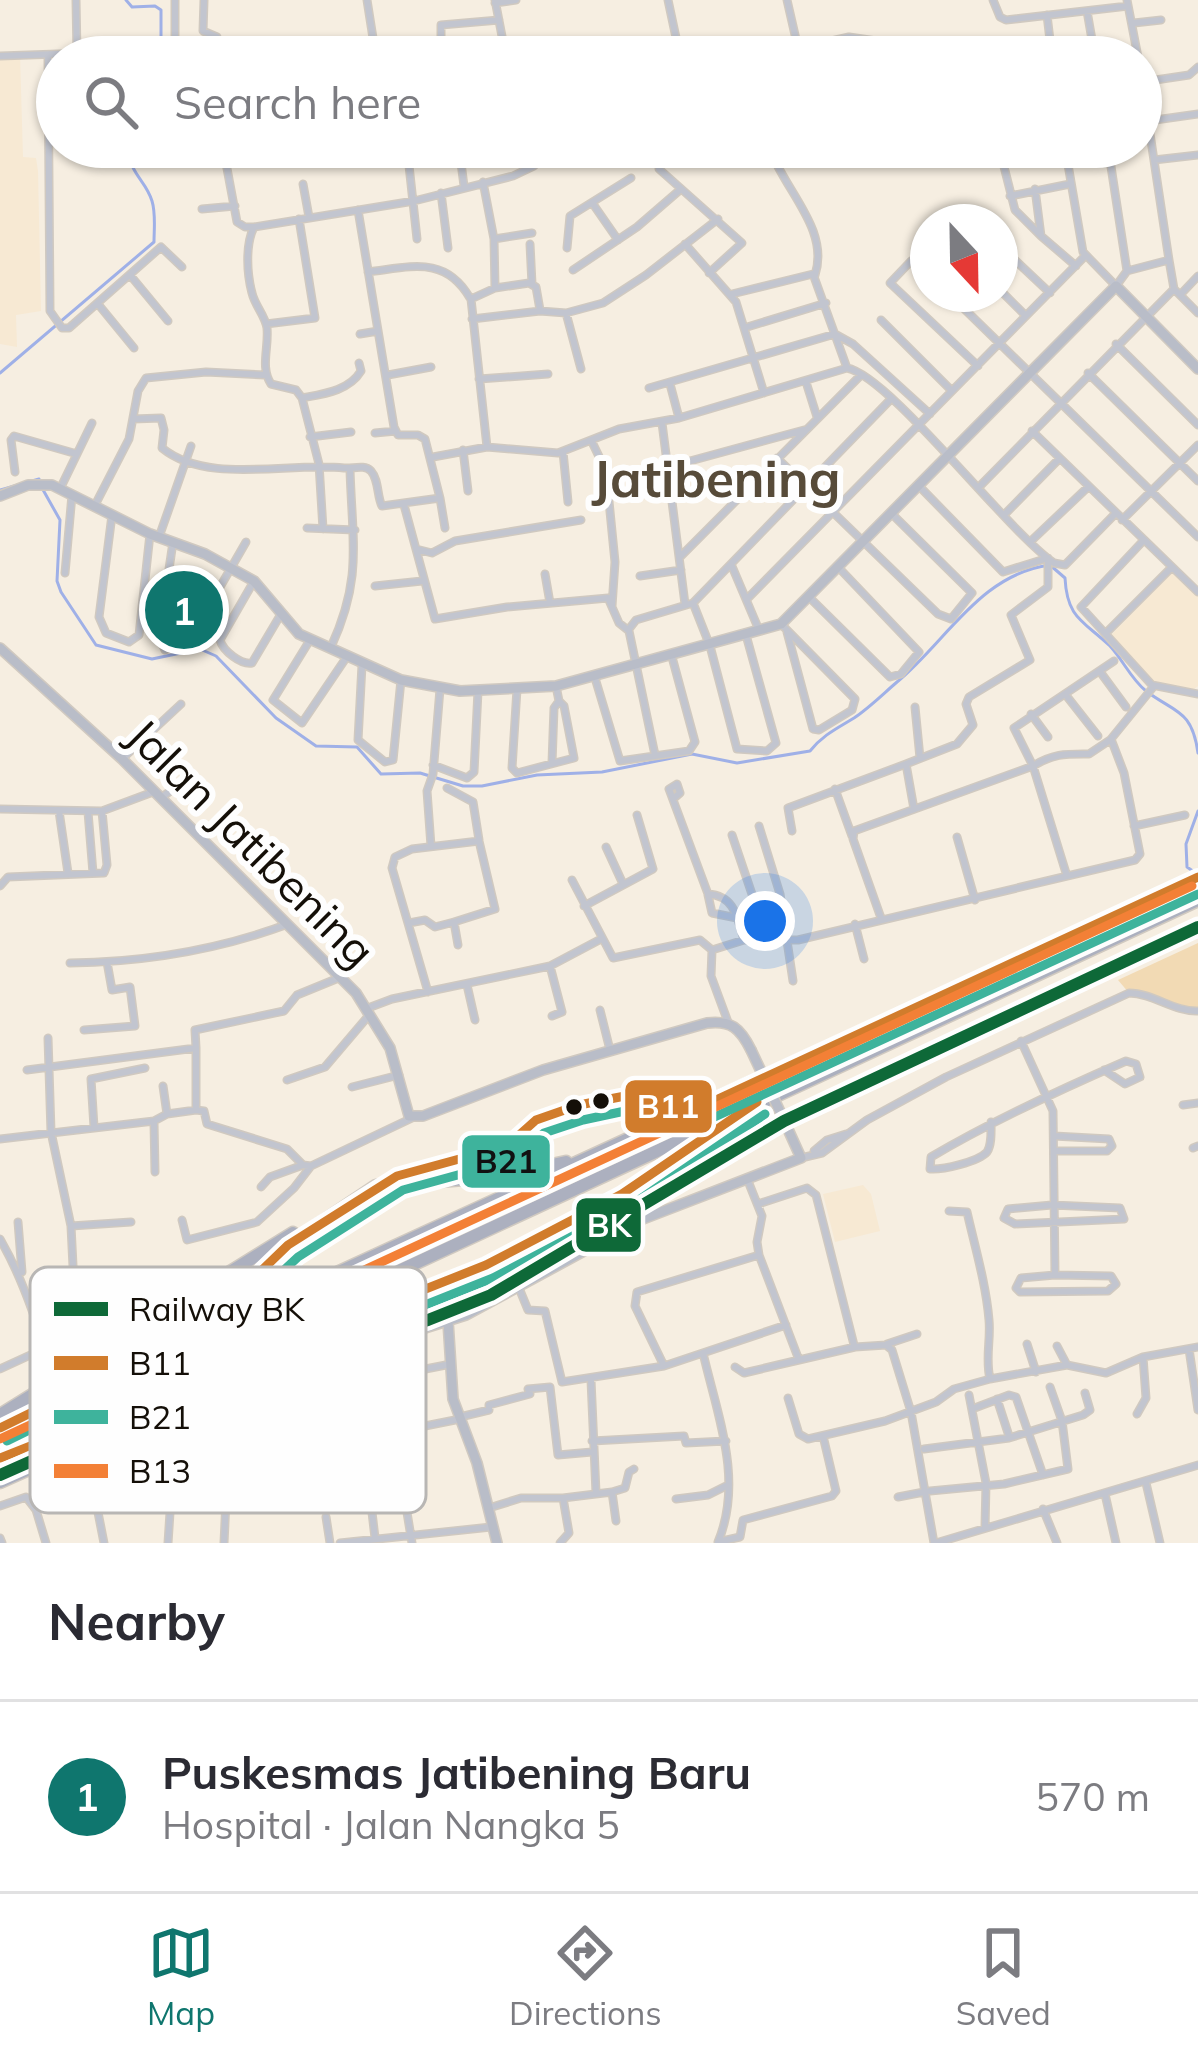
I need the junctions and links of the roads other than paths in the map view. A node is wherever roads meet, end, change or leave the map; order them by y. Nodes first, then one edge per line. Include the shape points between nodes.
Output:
1 (76, 0) edge
2 (175, 0) edge
3 (204, 0) edge
4 (367, 0) edge
5 (516, 0) edge
6 (668, 0) edge
7 (787, 0) edge
8 (495, 1) edge
9 (996, 1) edge
10 (1128, 3) edge
11 (1087, 10) junction
12 (1047, 15) junction
13 (499, 20) junction
14 (1161, 20) dead end
15 (1134, 22) junction
16 (77, 36) edge
17 (175, 36) edge
18 (215, 36) edge
19 (373, 36) edge
20 (441, 36) edge
21 (502, 36) edge
22 (676, 36) edge
23 (795, 36) edge
24 (1050, 36) edge
25 (1091, 36) edge
26 (1136, 36) edge
27 (36, 55) edge
28 (0, 56) edge
29 (1198, 67) edge
30 (1162, 77) edge
31 (1198, 114) edge
32 (1162, 119) edge
33 (1198, 155) edge
34 (1162, 159) edge
35 (52, 168) edge
36 (228, 168) edge
37 (410, 168) edge
38 (462, 168) edge
39 (531, 168) edge
40 (661, 168) edge
41 (778, 168) edge
42 (1004, 168) edge
43 (1068, 168) edge
44 (1111, 168) edge
45 (1155, 168) edge
46 (631, 178) dead end
47 (483, 182) junction
48 (303, 184) dead end
49 (1070, 184) junction
50 (464, 186) junction
51 (681, 189) junction
52 (1035, 190) junction
53 (441, 193) junction
54 (1010, 196) junction
55 (414, 201) junction
56 (592, 204) junction
57 (235, 206) junction
58 (202, 209) dead end
59 (358, 210) junction
60 (304, 218) junction
61 (718, 219) junction
62 (254, 227) junction
63 (532, 233) dead end
64 (1041, 236) junction
65 (417, 238) dead end
66 (494, 239) junction
67 (618, 241) junction
68 (530, 244) dead end
69 (685, 244) junction
70 (448, 248) dead end
71 (567, 248) dead end
72 (1085, 256) junction
73 (1169, 260) junction
74 (1018, 263) edge
75 (910, 265) edge
76 (1076, 266) junction
77 (182, 267) dead end
78 (573, 271) dead end
79 (1127, 271) junction
80 (368, 272) junction
81 (709, 274) junction
82 (130, 275) junction
83 (814, 275) junction
84 (1198, 276) edge
85 (534, 285) junction
86 (1116, 286) junction
87 (495, 288) junction
88 (1050, 292) junction
89 (1177, 292) junction
90 (732, 294) junction
91 (471, 299) junction
92 (910, 302) edge
93 (826, 303) junction
94 (98, 304) junction
95 (1018, 308) edge
96 (540, 311) junction
97 (921, 312) edge
98 (968, 312) edge
99 (1198, 313) edge
100 (566, 314) junction
101 (1026, 316) junction
102 (1145, 316) junction
103 (472, 320) junction
104 (881, 320) dead end
105 (168, 321) dead end
106 (266, 325) junction
107 (744, 328) junction
108 (378, 332) junction
109 (360, 334) dead end
110 (835, 334) junction
111 (1000, 343) junction
112 (1116, 344) junction
113 (134, 348) dead end
114 (754, 360) junction
115 (359, 363) dead end
116 (978, 366) junction
117 (431, 367) dead end
118 (847, 368) junction
119 (581, 369) dead end
120 (1198, 369) edge
121 (1032, 373) junction
122 (1088, 373) junction
123 (388, 374) junction
124 (548, 374) dead end
125 (265, 375) junction
126 (861, 375) junction
127 (479, 379) junction
128 (806, 382) junction
129 (670, 383) junction
130 (649, 388) dead end
131 (952, 391) junction
132 (764, 393) junction
133 (302, 398) junction
134 (890, 400) junction
135 (1061, 402) junction
136 (930, 414) junction
137 (818, 417) junction
138 (133, 418) junction
139 (680, 418) junction
140 (662, 422) junction
141 (92, 423) dead end
142 (1198, 425) edge
143 (918, 427) junction
144 (807, 429) junction
145 (396, 431) junction
146 (1032, 431) junction
147 (351, 433) dead end
148 (375, 434) dead end
149 (310, 437) junction
150 (592, 442) junction
151 (1198, 445) edge
152 (191, 446) dead end
153 (487, 447) junction
154 (463, 450) junction
155 (563, 452) junction
156 (77, 454) junction
157 (433, 457) junction
158 (947, 457) junction
159 (777, 458) junction
160 (1059, 459) junction
161 (1180, 463) junction
162 (187, 464) junction
163 (319, 464) junction
164 (668, 467) junction
165 (350, 469) junction
166 (15, 472) dead end
167 (1198, 481) edge
168 (806, 484) junction
169 (919, 486) junction
170 (56, 487) junction
171 (1088, 487) junction
172 (979, 488) junction
173 (468, 491) dead end
174 (1153, 491) junction
175 (72, 495) junction
176 (0, 496) edge
177 (440, 498) junction
178 (568, 502) dead end
179 (404, 506) junction
180 (94, 507) junction
181 (836, 512) junction
182 (892, 514) junction
183 (112, 515) junction
184 (1004, 515) junction
185 (1119, 517) junction
186 (580, 520) dead end
187 (445, 527) dead end
188 (307, 528) dead end
189 (323, 529) junction
190 (355, 530) junction
191 (154, 535) junction
192 (1198, 537) edge
193 (865, 540) junction
194 (1143, 541) junction
195 (173, 542) junction
196 (247, 542) dead end
197 (1030, 542) junction
198 (414, 549) junction
199 (680, 557) junction
200 (1050, 562) junction
201 (731, 564) junction
202 (838, 567) junction
203 (235, 568) junction
204 (1171, 568) junction
205 (681, 570) junction
206 (65, 573) dead end
207 (545, 574) dead end
208 (640, 576) dead end
209 (422, 580) junction
210 (254, 581) junction
211 (375, 586) dead end
212 (1198, 592) edge
213 (808, 597) junction
214 (746, 599) junction
215 (550, 603) junction
216 (689, 603) junction
217 (612, 606) junction
218 (281, 614) junction
219 (784, 628) junction
220 (759, 630) junction
221 (629, 631) junction
222 (1107, 632) junction
223 (746, 635) junction
224 (310, 640) junction
225 (710, 646) junction
226 (0, 648) edge
227 (329, 650) junction
228 (672, 657) junction
229 (346, 658) junction
230 (1114, 661) dead end
231 (362, 664) junction
232 (635, 664) junction
233 (1101, 673) junction
234 (596, 678) junction
235 (401, 680) junction
236 (556, 686) junction
237 (440, 688) junction
238 (517, 689) junction
239 (1153, 689) junction
240 (478, 691) junction
241 (1065, 694) junction
242 (1198, 694) edge
243 (559, 701) junction
244 (181, 704) dead end
245 (915, 707) dead end
246 (1126, 707) dead end
247 (1030, 715) junction
248 (1098, 736) dead end
249 (1048, 737) dead end
250 (1112, 739) junction
251 (655, 755) junction
252 (920, 758) junction
253 (122, 759) junction
254 (552, 763) junction
255 (906, 764) junction
256 (1033, 766) junction
257 (432, 774) junction
258 (193, 775) dead end
259 (447, 788) dead end
260 (835, 789) junction
261 (157, 795) junction
262 (673, 799) dead end
263 (0, 808) edge
264 (914, 809) junction
265 (102, 811) junction
266 (58, 812) junction
267 (88, 812) junction
268 (637, 814) dead end
269 (1185, 814) dead end
270 (759, 826) dead end
271 (1134, 826) junction
272 (792, 831) dead end
273 (732, 835) dead end
274 (852, 836) junction
275 (957, 837) dead end
276 (479, 841) junction
277 (431, 846) junction
278 (606, 847) dead end
279 (93, 873) junction
280 (1066, 873) junction
281 (68, 874) junction
282 (1198, 877) edge
283 (572, 880) dead end
284 (623, 884) junction
285 (0, 886) edge
286 (708, 894) junction
287 (975, 900) junction
288 (1192, 903) edge
289 (584, 906) junction
290 (880, 917) junction
291 (737, 919) junction
292 (454, 922) junction
293 (409, 923) junction
294 (288, 924) junction
295 (854, 925) junction
296 (601, 939) junction
297 (744, 940) junction
298 (788, 940) junction
299 (458, 944) dead end
300 (712, 950) junction
301 (863, 959) dead end
302 (107, 962) junction
303 (70, 963) dead end
304 (550, 966) junction
305 (341, 977) junction
306 (793, 981) dead end
307 (467, 985) junction
308 (428, 992) junction
309 (369, 1010) junction
310 (600, 1010) dead end
311 (1198, 1011) edge
312 (552, 1016) dead end
313 (475, 1021) dead end
314 (728, 1022) junction
315 (83, 1030) dead end
316 (48, 1038) dead end
317 (1021, 1041) junction
318 (196, 1048) junction
319 (610, 1050) junction
320 (145, 1068) dead end
321 (48, 1069) junction
322 (27, 1070) dead end
323 (1104, 1070) junction
324 (399, 1075) junction
325 (287, 1080) dead end
326 (163, 1086) dead end
327 (352, 1088) dead end
328 (1048, 1096) junction
329 (1198, 1103) edge
330 (1183, 1105) dead end
331 (750, 1106) junction
332 (196, 1110) junction
333 (167, 1114) junction
334 (411, 1117) junction
335 (154, 1121) junction
336 (991, 1122) junction
337 (94, 1126) junction
338 (50, 1132) junction
339 (1054, 1136) junction
340 (0, 1139) edge
341 (1054, 1151) junction
342 (799, 1153) junction
343 (588, 1157) junction
344 (307, 1165) junction
345 (155, 1172) dead end
346 (748, 1180) junction
347 (261, 1187) dead end
348 (622, 1194) junction
349 (352, 1201) junction
350 (758, 1204) junction
351 (1052, 1205) junction
352 (949, 1211) dead end
353 (182, 1220) dead end
354 (1052, 1220) junction
355 (18, 1222) dead end
356 (130, 1222) dead end
357 (71, 1226) junction
358 (0, 1239) edge
359 (759, 1255) junction
360 (74, 1267) edge
361 (238, 1267) edge
362 (265, 1267) edge
363 (350, 1267) edge
364 (406, 1267) edge
365 (1055, 1275) junction
366 (23, 1280) junction
367 (519, 1288) junction
368 (426, 1289) edge
369 (426, 1301) edge
370 (30, 1305) edge
371 (448, 1322) junction
372 (786, 1325) junction
373 (426, 1329) edge
374 (917, 1334) dead end
375 (1027, 1344) dead end
376 (884, 1345) junction
377 (1058, 1346) dead end
378 (855, 1347) junction
379 (1193, 1348) edge
380 (30, 1353) edge
381 (703, 1353) junction
382 (1143, 1357) junction
383 (800, 1360) junction
384 (451, 1364) junction
385 (1067, 1365) junction
386 (664, 1366) junction
387 (736, 1367) dead end
388 (0, 1369) edge
389 (426, 1369) edge
390 (1036, 1372) junction
391 (990, 1379) junction
392 (591, 1380) junction
393 (1050, 1387) dead end
394 (1085, 1393) dead end
395 (969, 1395) dead end
396 (30, 1396) edge
397 (788, 1398) dead end
398 (997, 1399) junction
399 (972, 1409) junction
400 (1198, 1410) edge
401 (911, 1412) junction
402 (30, 1414) edge
403 (1137, 1414) dead end
404 (0, 1415) edge
405 (462, 1418) junction
406 (1062, 1421) junction
407 (426, 1426) edge
408 (0, 1428) edge
409 (1030, 1432) junction
410 (823, 1436) junction
411 (1009, 1438) junction
412 (592, 1441) junction
413 (726, 1441) junction
414 (978, 1442) junction
415 (30, 1443) edge
416 (30, 1445) edge
417 (924, 1450) dead end
418 (592, 1452) junction
419 (0, 1457) edge
420 (1198, 1466) edge
421 (30, 1469) edge
422 (634, 1469) dead end
423 (1043, 1475) junction
424 (0, 1482) edge
425 (986, 1483) junction
426 (1145, 1483) junction
427 (728, 1485) junction
428 (927, 1491) junction
429 (612, 1492) junction
430 (596, 1493) junction
431 (1104, 1493) junction
432 (898, 1497) dead end
433 (563, 1498) junction
434 (676, 1499) dead end
435 (30, 1501) edge
436 (0, 1506) edge
437 (488, 1508) junction
438 (1043, 1509) junction
439 (36, 1513) edge
440 (98, 1513) edge
441 (170, 1513) edge
442 (225, 1513) edge
443 (326, 1517) dead end
444 (616, 1521) dead end
445 (493, 1526) junction
446 (986, 1528) junction
447 (411, 1539) edge
448 (380, 1540) edge
449 (46, 1543) edge
450 (104, 1543) edge
451 (168, 1543) edge
452 (224, 1543) edge
453 (330, 1543) edge
454 (340, 1543) edge
455 (497, 1543) edge
456 (560, 1543) edge
457 (718, 1543) edge
458 (935, 1543) edge
459 (1057, 1543) edge
460 (1116, 1543) edge
461 (1160, 1543) edge

1 - 16 street
2 - 17 street
3 - 18 street via 203,31
4 - 19 street
5 - 8 street
6 - 22 street
7 - 23 street
8 - 13 street
9 - 12 street via 1004,20
10 - 11 street
10 - 15 street
11 - 12 street
11 - 25 street
12 - 24 street
13 - 20 street via 441,26
13 - 21 street
14 - 15 street
15 - 26 street
27 - 28 street
29 - 30 street
31 - 32 street
33 - 34 street
35 - 94 street via 50,311 69,328
36 - 57 street
37 - 55 street
38 - 50 street
39 - 47 street
40 - 51 street
41 - 83 street via 816,234
42 - 54 street
43 - 49 street
44 - 79 street
45 - 73 street
46 - 56 street
47 - 50 street
47 - 66 street
48 - 60 street
49 - 52 street
49 - 72 street
50 - 53 street
51 - 61 street
51 - 67 street
52 - 54 street
52 - 64 street
53 - 55 street
53 - 70 street
54 - 64 street
55 - 59 street
55 - 65 street
56 - 67 street
56 - 71 street via 570,216
57 - 58 street
57 - 62 street via 240,225
59 - 60 street
59 - 80 street
60 - 62 street
60 - 106 street via 315,318
61 - 69 street
61 - 81 street via 742,245
62 - 106 street via 252,292
63 - 66 street
64 - 76 street
66 - 87 street
67 - 78 street
68 - 85 street
69 - 81 street
69 - 100 street via 621,293
72 - 76 street
72 - 86 street
73 - 79 street
73 - 89 street
74 - 88 street
75 - 92 street via 891,284
76 - 88 street
77 - 82 street via 161,247
79 - 86 street
80 - 91 street via 437,268
80 - 108 street
81 - 90 street
82 - 94 street
82 - 105 street
83 - 90 street
83 - 93 street
84 - 89 street
85 - 87 street
85 - 96 street
86 - 102 main road
86 - 121 main road
87 - 91 street
88 - 101 street
89 - 99 street
89 - 102 street
90 - 107 street
91 - 103 street
93 - 107 street
93 - 110 street
94 - 113 street
95 - 101 street
96 - 100 street
96 - 103 street
97 - 116 street
98 - 111 street
100 - 119 street
101 - 111 street
102 - 112 street
102 - 120 main road
103 - 127 street
104 - 131 street
106 - 125 street
107 - 114 street
108 - 109 street
108 - 123 street
110 - 114 street
110 - 118 street
110 - 136 street
111 - 116 street
111 - 121 street
112 - 122 street
112 - 142 street
114 - 129 street
114 - 132 street
115 - 133 street via 353,382
116 - 131 street
117 - 123 street
118 - 126 street
118 - 128 street
121 - 135 street
121 - 158 main road
122 - 135 street
122 - 161 street
123 - 145 street
124 - 127 street
125 - 133 street
125 - 138 street via 146,378
126 - 134 street
126 - 137 street
127 - 153 street
128 - 132 street
128 - 137 street
129 - 130 street
129 - 139 street
131 - 136 street
132 - 139 street
133 - 149 street
134 - 143 street
134 - 168 street
135 - 146 street
135 - 174 street
136 - 143 street
137 - 144 street
138 - 162 street via 161,418 161,447
138 - 180 street
139 - 140 street
140 - 150 street
140 - 164 street
141 - 156 street
143 - 158 street
143 - 181 street
144 - 159 street
144 - 164 street
145 - 148 street
145 - 157 street via 422,436
146 - 160 street
146 - 172 street
147 - 149 street
149 - 163 street
150 - 155 street
150 - 217 street via 606,471
151 - 161 street
152 - 162 street
153 - 154 street
153 - 155 street
154 - 157 street
154 - 173 street
155 - 178 street
156 - 166 street via 14,436
156 - 170 street
157 - 177 street
158 - 169 main road
158 - 172 street
159 - 168 street
159 - 199 street
160 - 171 street
160 - 184 street
161 - 167 street
161 - 174 street
162 - 163 street
162 - 191 street
163 - 165 street
163 - 189 street
164 - 199 street
165 - 179 street via 374,474 382,506
165 - 190 street
168 - 181 street
168 - 201 street
169 - 182 main road
169 - 200 street via 1004,572
170 - 175 main road
170 - 176 main road via 28,484
171 - 185 street
171 - 197 street
172 - 184 street
174 - 185 street
174 - 192 street
175 - 180 main road
175 - 206 street
177 - 179 street
177 - 187 street
179 - 198 street
180 - 183 main road
181 - 193 street
181 - 214 street
182 - 193 main road
182 - 193 street via 972,593 951,619
183 - 191 main road
183 - 191 street via 99,615 104,631 128,641 139,635
184 - 197 street
185 - 194 street
185 - 200 street via 1066,565
186 - 198 street via 455,541 438,552
188 - 189 street
189 - 190 street
190 - 227 street via 351,595
191 - 195 main road
193 - 202 main road
194 - 204 street
194 - 222 street via 1081,604
195 - 203 main road
195 - 203 street via 161,649 190,639
196 - 203 street
197 - 200 street
198 - 209 street
199 - 205 street
200 - 252 street via 1047,588 1012,615 1029,661 967,699 973,724 957,744
201 - 214 street
201 - 216 street
202 - 213 main road
202 - 213 street via 920,652 901,674 890,677
203 - 210 main road
204 - 212 street
204 - 222 street
205 - 208 street
205 - 216 street
207 - 215 street
209 - 211 street
209 - 215 street via 435,619
210 - 218 main road
210 - 218 street via 223,647 244,664 255,659
213 - 219 main road
214 - 220 street
215 - 217 street via 605,596
216 - 221 street via 632,622
216 - 225 street
217 - 221 street
218 - 224 main road
219 - 219 street via 812,728 819,730 852,710 855,699
219 - 220 main road
220 - 223 main road
221 - 232 street
222 - 239 street
223 - 225 main road
223 - 225 street via 773,750 737,749
224 - 227 main road
224 - 229 street via 274,698 302,723
225 - 228 main road
226 - 253 main road, Jalan Jatibening
227 - 229 main road
228 - 232 main road
228 - 251 street via 695,747
229 - 231 main road
230 - 233 street
231 - 235 main road
231 - 235 street via 357,736 378,759 392,761
232 - 234 main road
232 - 251 street
233 - 241 street
233 - 246 street
234 - 236 main road
234 - 251 street via 620,761
235 - 237 main road
236 - 238 main road
236 - 243 street
237 - 240 main road
237 - 257 street
238 - 240 main road
238 - 254 street via 514,771
239 - 242 street
239 - 250 street
240 - 257 street via 473,772
241 - 247 street
241 - 248 street
243 - 254 street
243 - 254 street via 574,758
244 - 253 street
245 - 252 street
247 - 249 street
247 - 256 street via 1014,728
250 - 256 street via 1089,754 1066,752
250 - 271 street
252 - 255 street
253 - 261 main road, Jalan Jatibening
255 - 260 street
255 - 264 street
256 - 264 street
256 - 280 street
257 - 277 street
258 - 261 street
259 - 276 street via 473,802
260 - 272 street via 788,808
260 - 274 street
261 - 265 street
261 - 294 main road, Jalan Jatibening
262 - 286 street
263 - 266 street
264 - 274 street
265 - 267 street
265 - 279 street via 107,870
266 - 267 street
266 - 281 street
267 - 279 street
268 - 284 street via 653,868
269 - 271 street
270 - 298 street
271 - 280 street via 1135,860
273 - 291 street via 757,905
274 - 290 street
275 - 287 street
276 - 277 street
276 - 292 street via 495,910
277 - 293 street via 392,860
278 - 284 street
279 - 281 street
280 - 287 street
281 - 285 street via 8,877
282 - 343 highway
283 - 289 street
284 - 289 street
286 - 291 street via 730,902
286 - 291 street via 711,913
287 - 290 street
288 - 331 highway
289 - 296 street
290 - 295 street
291 - 297 street
292 - 293 street
292 - 299 street
293 - 308 street
294 - 302 street via 220,946
294 - 305 main road, Jalan Jatibening
295 - 298 street
295 - 301 street
296 - 300 street via 613,958 700,940
296 - 304 street
297 - 298 street
297 - 300 street
298 - 306 street
300 - 314 street via 711,976
302 - 303 street
302 - 315 street via 112,990 130,987 135,1026
304 - 307 street
304 - 312 street via 562,1012
305 - 309 main road, Jalan Jatibening
305 - 318 street via 297,995 284,1011 194,1032
307 - 308 street
307 - 313 street
308 - 309 street
309 - 324 main road, Jalan Jatibening
309 - 325 street via 325,1067
310 - 319 street
311 - 317 street via 1132,992
314 - 319 main road
314 - 342 main road, bridge via 751,1050
316 - 321 street
317 - 328 street
317 - 342 street via 822,1153
318 - 321 street
318 - 332 street
319 - 334 main road
320 - 337 street via 92,1079
321 - 322 street
321 - 338 street
323 - 323 street via 1129,1060 1140,1077 1122,1084
323 - 328 street
324 - 327 street
324 - 334 main road, Jalan Jatibening
326 - 333 street
328 - 336 street
328 - 339 street
329 - 330 street
331 - 348 highway
331 - 364 highway
332 - 333 street
332 - 344 street via 210,1127 287,1149
333 - 335 street
334 - 344 street
335 - 337 street
335 - 345 street
336 - 336 street via 928,1159 930,1169 984,1154
337 - 338 street
338 - 340 street
338 - 357 street
339 - 341 street
339 - 341 street via 1109,1138 1112,1146
341 - 351 street
342 - 346 main road
343 - 349 highway via 502,1176 376,1186
343 - 363 highway
344 - 347 street
344 - 353 street via 257,1222 187,1240
346 - 350 street
346 - 367 main road via 643,1219
348 - 368 highway
348 - 369 highway via 525,1259
349 - 361 highway
349 - 362 highway
350 - 359 street
350 - 378 street via 807,1189 816,1195
351 - 354 street
351 - 354 street via 1011,1208 1004,1216 1011,1223
351 - 354 street via 1125,1212 1119,1222
352 - 391 street via 967,1212 987,1303
354 - 365 street
355 - 366 street
356 - 357 street
357 - 360 street
358 - 366 street
359 - 372 street
359 - 386 street via 637,1292 635,1306
365 - 365 street via 1021,1279 1016,1288 1108,1291 1116,1284 1111,1276
366 - 370 street
367 - 371 main road
367 - 392 street via 527,1310 545,1311 560,1380
371 - 373 main road
371 - 384 main road
372 - 381 street
372 - 383 street
374 - 376 street
375 - 390 street
376 - 378 street
376 - 401 street
377 - 385 street
378 - 383 street
379 - 382 street
379 - 400 street
380 - 388 street
381 - 386 street
381 - 413 street
382 - 385 street via 1097,1374
382 - 403 street via 1146,1398
383 - 387 street via 744,1373
384 - 389 street
384 - 405 main road
385 - 390 street
386 - 392 street
390 - 391 street
391 - 401 street
392 - 412 street
393 - 406 street
394 - 406 street via 1088,1413
395 - 399 street
396 - 404 highway
397 - 410 street via 801,1438
398 - 399 street
398 - 409 street via 1016,1396
398 - 411 street
399 - 414 street
401 - 410 street
401 - 428 street
402 - 408 highway
405 - 407 street
405 - 418 street via 550,1387 558,1455
405 - 437 main road
406 - 409 street
406 - 423 street via 1070,1466
409 - 411 street
409 - 423 street
410 - 457 street via 832,1496 743,1520 740,1537
411 - 414 street
412 - 413 street
412 - 418 street
413 - 427 street
414 - 417 street
414 - 425 street
415 - 419 highway
416 - 419 highway
418 - 430 street
420 - 426 street
421 - 424 highway
422 - 429 street via 625,1488
423 - 425 street
425 - 428 street
425 - 446 street
426 - 431 street
426 - 461 street
427 - 434 street
427 - 457 street
428 - 432 street
428 - 458 street
429 - 430 street
429 - 444 street
430 - 433 street
431 - 438 street
431 - 460 street
433 - 437 street
433 - 456 street via 569,1533
435 - 436 street
437 - 445 main road
438 - 446 street
438 - 459 street
439 - 449 street
440 - 450 street
441 - 451 street
442 - 452 street
443 - 453 street
445 - 447 street
445 - 455 main road
446 - 458 street
447 - 448 street
448 - 454 street

